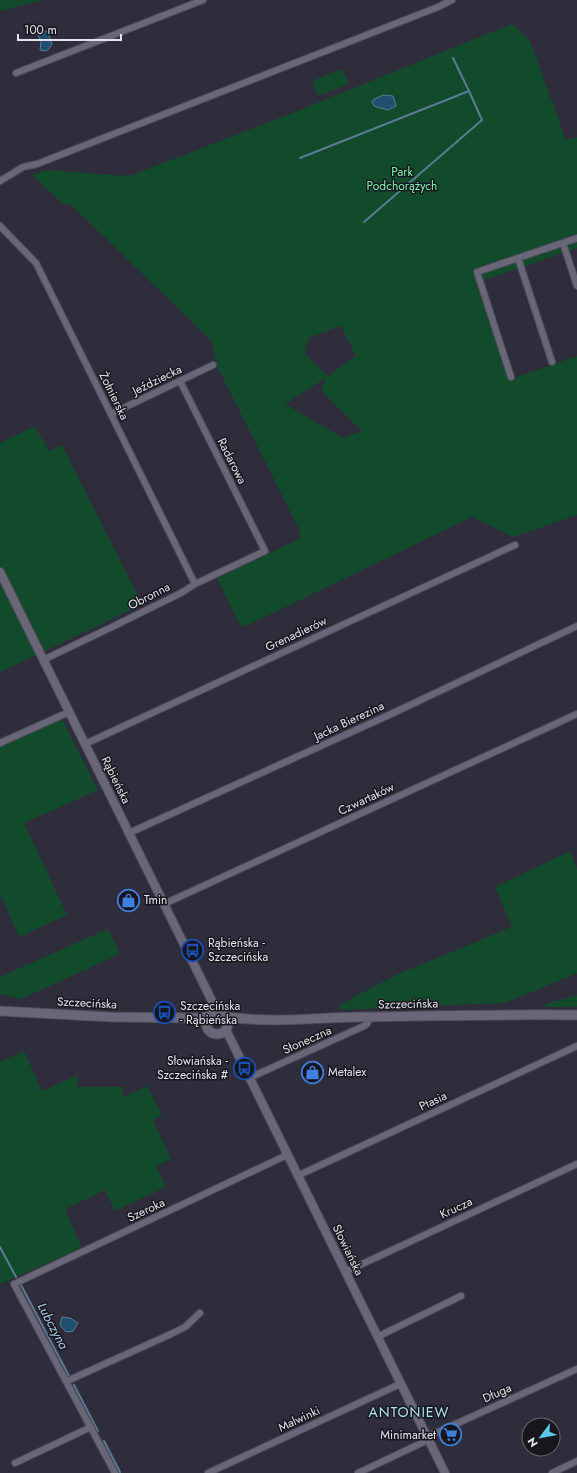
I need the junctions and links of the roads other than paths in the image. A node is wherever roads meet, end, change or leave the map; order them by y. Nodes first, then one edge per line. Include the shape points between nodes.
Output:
1 (203, 0) edge
2 (452, 0) edge
3 (16, 73) dead end
4 (0, 182) edge
5 (0, 226) edge
6 (577, 238) edge
7 (563, 244) junction
8 (518, 258) junction
9 (577, 286) edge
10 (552, 362) dead end
11 (213, 365) dead end
12 (511, 377) dead end
13 (180, 381) junction
14 (111, 414) junction
15 (516, 544) dead end
16 (265, 551) joint
17 (0, 572) edge
18 (195, 584) junction
19 (577, 626) edge
20 (43, 660) junction
21 (69, 712) junction
22 (577, 714) edge
23 (0, 743) edge
24 (85, 744) junction
25 (129, 833) junction
26 (164, 904) junction
27 (0, 1011) edge
28 (577, 1015) edge
29 (211, 1016) junction
30 (370, 1017) junction
31 (226, 1028) junction
32 (577, 1046) edge
33 (249, 1078) junction
34 (287, 1155) junction
35 (577, 1164) edge
36 (297, 1176) junction
37 (345, 1272) junction
38 (461, 1296) dead end
39 (200, 1313) dead end
40 (377, 1337) junction
41 (577, 1369) edge
42 (67, 1382) junction
43 (400, 1384) junction
44 (90, 1427) junction
45 (428, 1439) junction
46 (577, 1461) edge
47 (15, 1463) dead end
48 (115, 1473) edge
49 (208, 1473) edge
50 (358, 1473) edge
51 (445, 1473) edge
52 (552, 1473) edge

1 - 3 street
2 - 4 street via 37,164 23,167
5 - 14 street, Żołnierska via 36,264
6 - 7 street
7 - 8 street
7 - 9 street
8 - 10 street
8 - 12 street via 477,272
11 - 13 street, Jeździecka
13 - 14 street, Jeździecka
13 - 16 street, Radarowa
14 - 18 street, Żołnierska
15 - 24 street, Grenadierów
16 - 18 street, Obronna
17 - 20 street, Rąbieńska
18 - 20 street, Obronna
19 - 25 street, Jacka Bierezina via 396,712
20 - 21 street, Rąbieńska
21 - 23 street
21 - 24 street, Rąbieńska
22 - 26 street, Czwartaków
24 - 25 street, Rąbieńska
25 - 26 street, Rąbieńska
26 - 29 street, Rąbieńska via 210,999
27 - 29 main road, Szczecińska via 111,1017
28 - 30 main road, Szczecińska
29 - 31 main road via 222,1012
29 - 31 main road via 208,1030 215,1034
30 - 31 main road, Szczecińska via 240,1018
30 - 33 street, Słoneczna via 364,1026
31 - 33 street, Słowiańska
32 - 36 street, Ptasia
33 - 34 street, Słowiańska
34 - 36 street, Słowiańska
34 - 42 street, Szeroka via 14,1284
35 - 37 street, Krucza
36 - 37 street, Słowiańska
37 - 40 street, Słowiańska
38 - 40 street
39 - 42 street via 185,1327
40 - 43 street, Słowiańska
41 - 45 street, Długa
42 - 44 street
43 - 45 street, Słowiańska
43 - 49 street, Malwinki
44 - 47 street
44 - 48 street
45 - 50 street, Długa
45 - 51 street, Słowiańska
46 - 52 street

